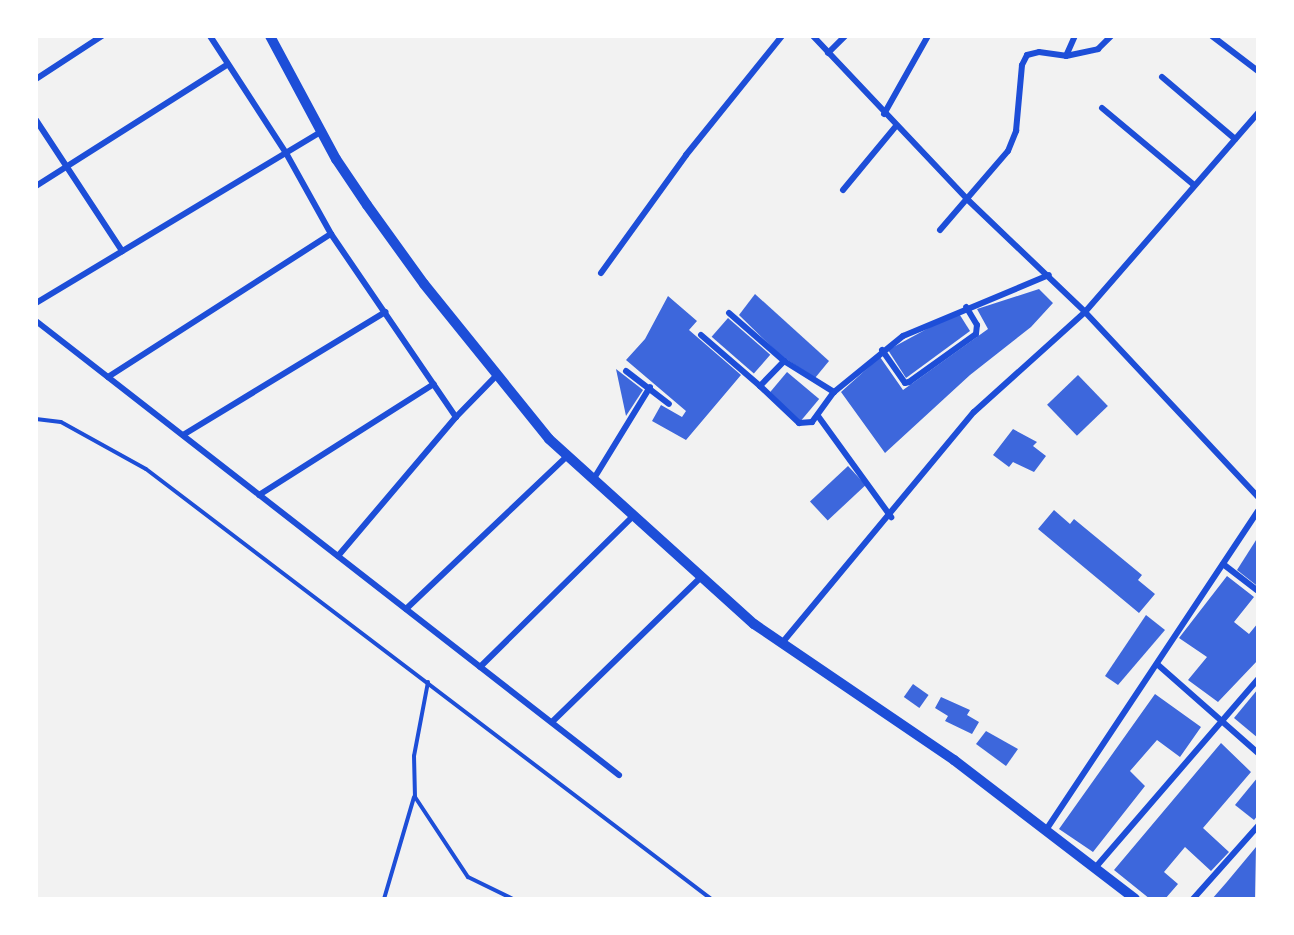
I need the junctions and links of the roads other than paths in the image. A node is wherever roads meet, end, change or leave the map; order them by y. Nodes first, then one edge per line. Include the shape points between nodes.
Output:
1 (102, 36) edge
2 (210, 36) edge
3 (270, 36) edge
4 (782, 36) edge
5 (813, 36) edge
6 (845, 36) edge
7 (928, 36) edge
8 (1076, 36) edge
9 (1110, 36) edge
10 (1212, 36) edge
11 (828, 53) junction
12 (1066, 56) junction
13 (228, 64) junction
14 (1258, 71) edge
15 (1162, 77) dead end
16 (36, 79) edge
17 (1102, 108) dead end
18 (1258, 113) edge
19 (884, 114) junction
20 (36, 120) edge
21 (896, 126) junction
22 (321, 131) junction
23 (1235, 139) junction
24 (286, 153) junction
25 (66, 167) junction
26 (1193, 184) junction
27 (36, 186) edge
28 (843, 190) dead end
29 (968, 200) junction
30 (940, 230) dead end
31 (332, 234) junction
32 (122, 251) junction
33 (602, 273) dead end
34 (1049, 275) junction
35 (36, 303) edge
36 (966, 307) junction
37 (385, 312) junction
38 (1085, 312) junction
39 (729, 313) dead end
40 (36, 321) edge
41 (701, 335) dead end
42 (882, 350) junction
43 (784, 361) junction
44 (626, 371) dead end
45 (496, 376) junction
46 (108, 377) junction
47 (434, 384) junction
48 (760, 386) junction
49 (650, 387) junction
50 (834, 392) junction
51 (669, 404) dead end
52 (818, 416) junction
53 (456, 417) junction
54 (183, 435) junction
55 (567, 456) junction
56 (593, 480) junction
57 (259, 495) junction
58 (1258, 497) edge
59 (1258, 511) edge
60 (633, 516) junction
61 (891, 517) junction
62 (338, 556) junction
63 (1223, 564) junction
64 (701, 577) junction
65 (1258, 591) edge
66 (406, 609) junction
67 (782, 644) junction
68 (1157, 663) junction
69 (480, 667) junction
70 (1258, 678) edge
71 (1222, 722) junction
72 (552, 723) junction
73 (1258, 753) edge
74 (620, 775) dead end
75 (1258, 826) edge
76 (1046, 830) junction
77 (1095, 868) junction
78 (1135, 899) edge
79 (1193, 899) edge

1 - 16 street
2 - 13 street
3 - 22 street
4 - 33 street via 686,155
5 - 11 street
6 - 11 street
7 - 19 street
8 - 12 street
9 - 12 street via 1101,48
10 - 14 street
11 - 19 street
12 - 29 street via 1039,52 1026,55 1016,131 1008,151
13 - 24 street
13 - 25 street
15 - 23 street
17 - 26 street
18 - 23 street
19 - 21 street
20 - 25 street
21 - 28 street
21 - 29 street
22 - 24 street
22 - 45 street via 380,223
23 - 26 street
24 - 31 street
24 - 32 street
25 - 27 street
25 - 32 street
26 - 38 street
29 - 30 street
29 - 34 street
31 - 37 street
31 - 46 street
32 - 35 street
34 - 36 street
34 - 38 street
36 - 42 street via 932,321
36 - 42 street via 977,325 976,334 909,382 905,383
37 - 47 street
37 - 54 street
38 - 58 street
38 - 61 street via 974,412
39 - 43 street
40 - 46 street
41 - 48 street
42 - 50 street
43 - 48 street
43 - 50 street
44 - 49 street
45 - 53 street
45 - 55 street
46 - 54 street
47 - 53 street
47 - 57 street
48 - 52 street via 799,423 812,422
49 - 51 street
49 - 56 street
50 - 52 street
52 - 61 street
53 - 62 street
54 - 57 street
55 - 56 street
55 - 66 street
56 - 60 street
57 - 62 street
59 - 63 street
60 - 64 street
60 - 69 street
61 - 67 street
62 - 66 street
63 - 65 street
63 - 68 street
64 - 67 street
64 - 72 street
66 - 69 street
67 - 76 street via 954,760
68 - 71 street
68 - 76 street
69 - 72 street
70 - 71 street
71 - 73 street
71 - 77 street
72 - 74 street
75 - 79 street
76 - 77 street
77 - 78 street

